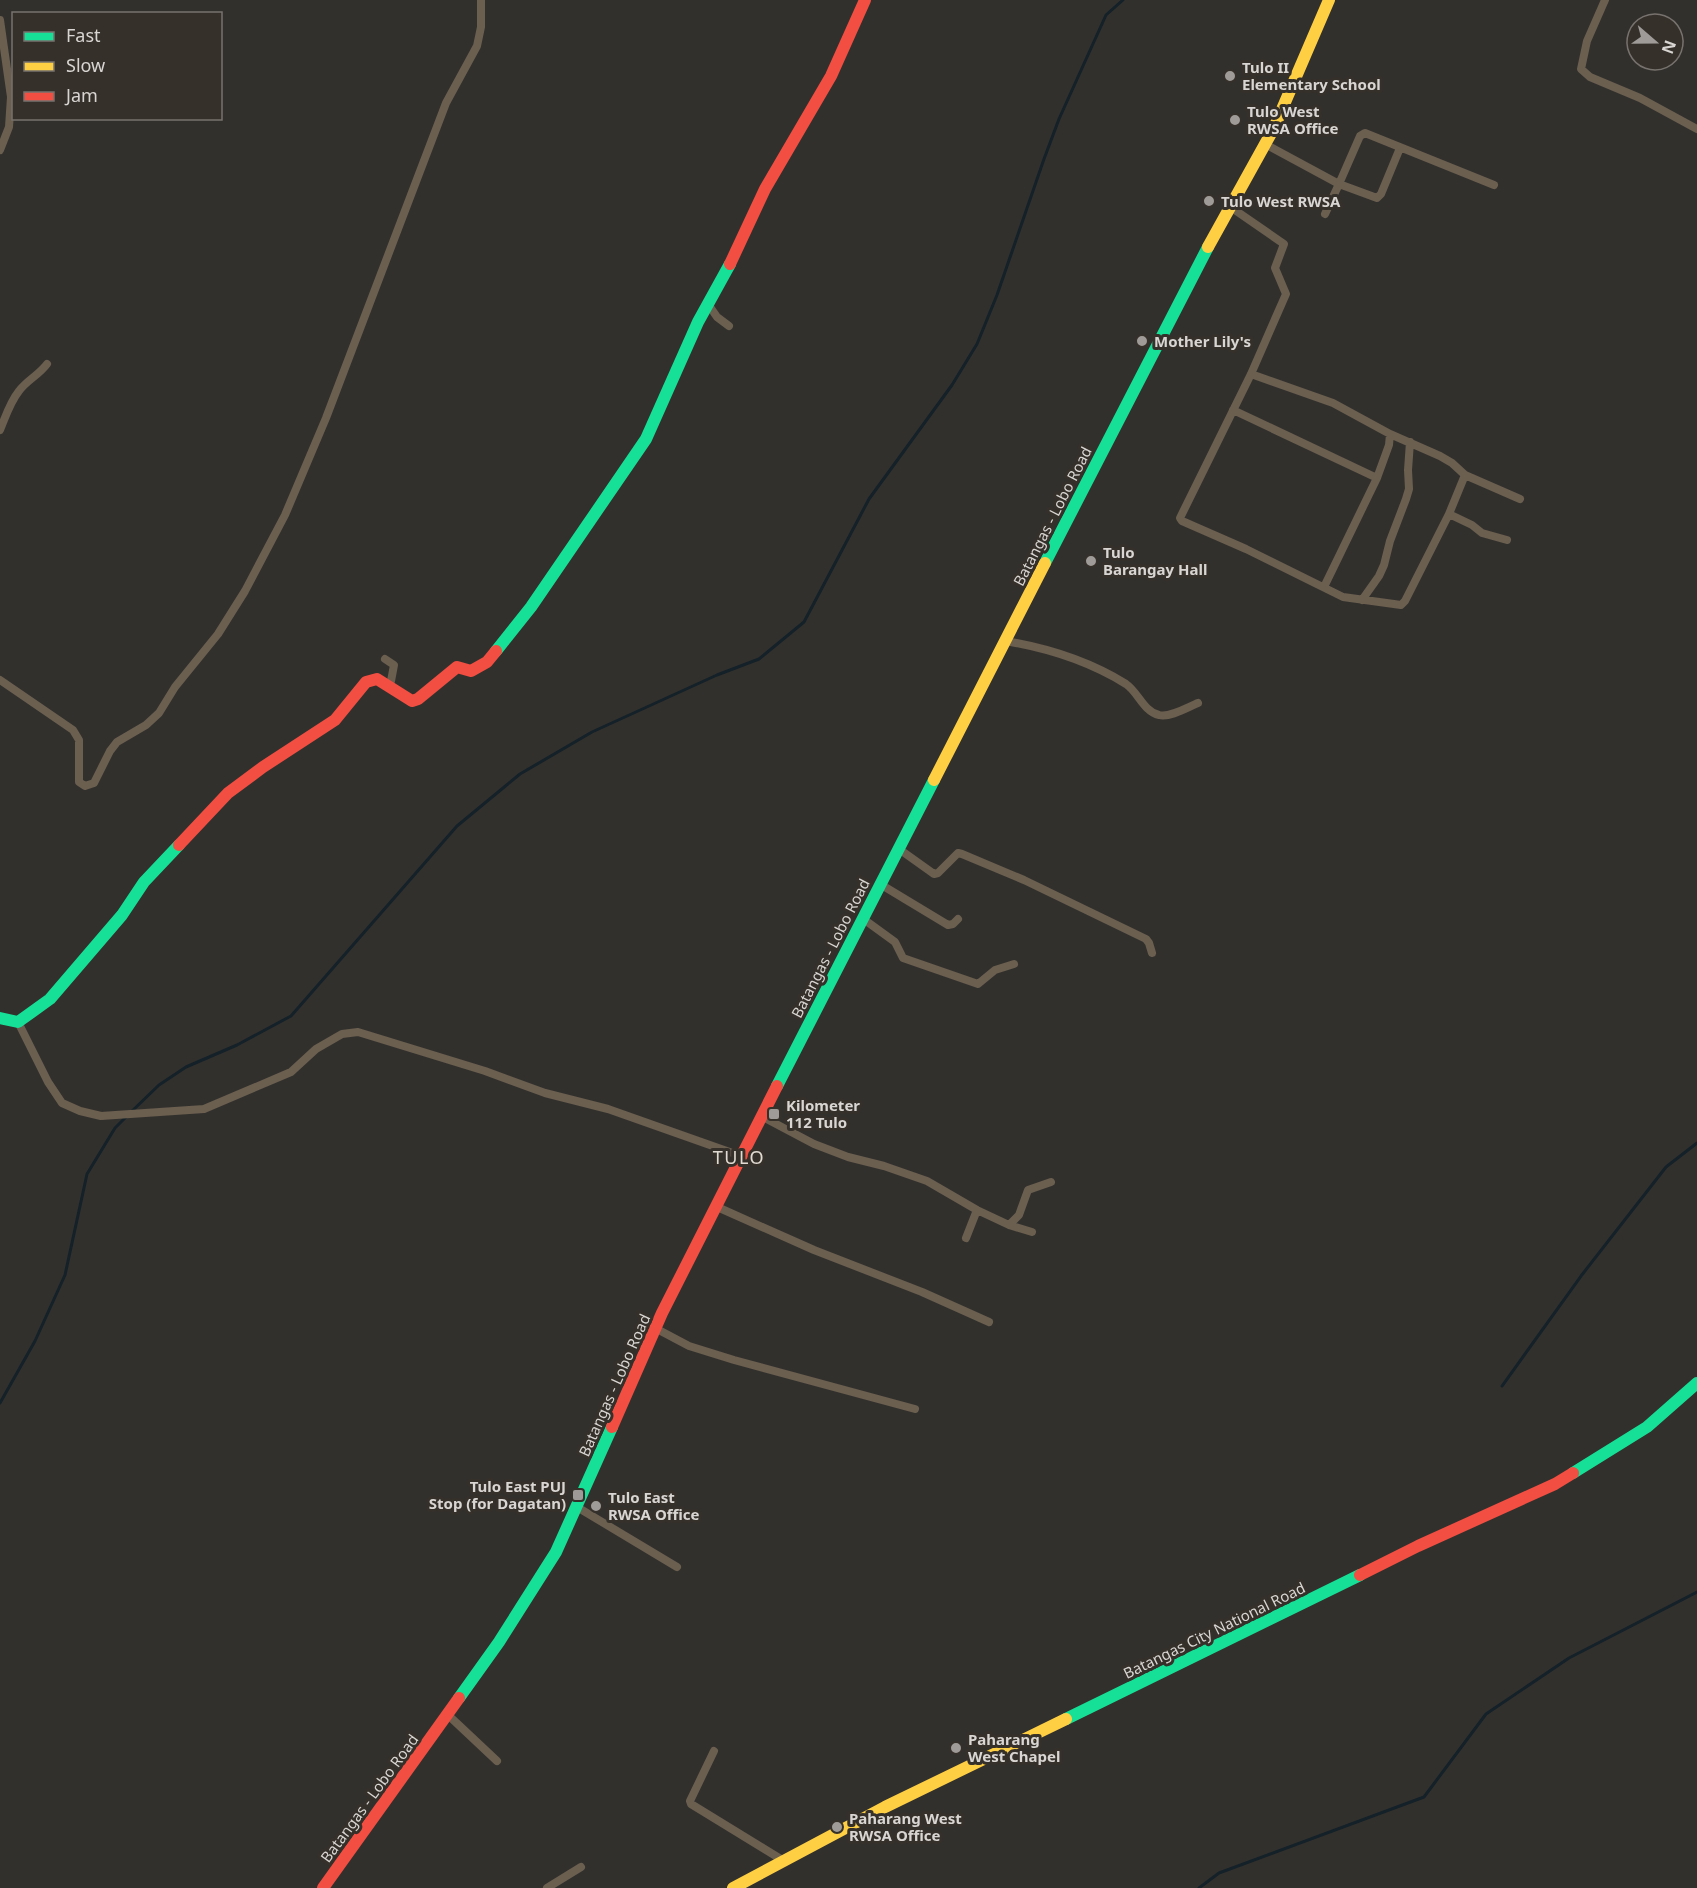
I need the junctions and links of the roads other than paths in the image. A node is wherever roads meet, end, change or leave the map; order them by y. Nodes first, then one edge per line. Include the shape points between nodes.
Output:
1 (481, 0) edge
2 (865, 0) edge
3 (1329, 0) edge
4 (1605, 0) edge
5 (0, 20) edge
6 (1697, 129) edge
7 (1266, 144) junction
8 (1400, 147) junction
9 (0, 150) edge
10 (1339, 184) junction
11 (1494, 185) dead end
12 (1229, 206) junction
13 (1325, 214) dead end
14 (708, 304) junction
15 (729, 326) dead end
16 (47, 364) dead end
17 (1251, 374) junction
18 (1233, 410) junction
19 (0, 430) edge
20 (1390, 434) junction
21 (1410, 442) junction
22 (1465, 475) junction
23 (1377, 478) junction
24 (1520, 499) dead end
25 (1449, 514) junction
26 (1507, 540) dead end
27 (1324, 587) junction
28 (1362, 600) junction
29 (1005, 641) junction
30 (385, 659) dead end
31 (0, 680) edge
32 (388, 686) junction
33 (1198, 702) dead end
34 (899, 849) junction
35 (880, 884) junction
36 (862, 918) junction
37 (958, 919) dead end
38 (1152, 953) dead end
39 (1014, 964) dead end
40 (0, 1018) edge
41 (18, 1022) junction
42 (761, 1116) junction
43 (741, 1156) junction
44 (1051, 1182) dead end
45 (715, 1206) junction
46 (977, 1210) junction
47 (1009, 1226) junction
48 (1032, 1232) dead end
49 (966, 1238) dead end
50 (989, 1322) dead end
51 (655, 1328) junction
52 (1697, 1383) edge
53 (915, 1409) dead end
54 (577, 1507) junction
55 (677, 1567) dead end
56 (447, 1714) junction
57 (714, 1752) dead end
58 (497, 1761) dead end
59 (784, 1861) junction
60 (580, 1867) dead end
61 (323, 1888) edge
62 (548, 1888) edge
63 (733, 1888) edge

1 - 31 street via 477,46 446,103 326,418 285,514 218,634 159,713 117,742 93,783 85,786 79,782 79,740 73,730
2 - 14 street via 831,76 765,189
3 - 7 street, Batangas - Lobo Road
4 - 6 street via 1587,40 1581,69
5 - 9 street via 11,97 9,127
7 - 10 street
7 - 12 street, Batangas - Lobo Road
8 - 10 street via 1362,133
8 - 10 street via 1377,198
8 - 11 street
10 - 13 street
12 - 17 street via 1284,244 1275,268 1286,294
12 - 29 street, Batangas - Lobo Road
14 - 15 street
14 - 32 street via 646,439 541,593 487,662 471,671 457,667 418,699 408,700
16 - 19 street via 17,392
17 - 18 street
17 - 20 street via 1333,404
18 - 23 street
18 - 27 street via 1180,518
20 - 21 street
20 - 23 street
21 - 22 street via 1446,459
21 - 28 street via 1406,499 1384,565
22 - 24 street
22 - 25 street
23 - 27 street
25 - 26 street
25 - 28 street via 1401,605
27 - 28 street via 1342,597
29 - 33 street via 1048,650 1106,673 1128,686 1156,715 1164,716
29 - 34 street, Batangas - Lobo Road
30 - 32 street via 394,665
32 - 41 street via 372,679 366,682 335,720 228,793 144,882 122,915 50,999
34 - 35 street, Batangas - Lobo Road
34 - 38 street via 934,874 958,853 962,854 1146,939
35 - 36 street, Batangas - Lobo Road
35 - 37 street via 948,925
36 - 39 street via 895,942 903,958 978,984 995,970
36 - 42 street, Batangas - Lobo Road
40 - 41 street
41 - 43 street via 62,1103 101,1116 211,1107 291,1072 316,1049 342,1034 358,1032 545,1093 608,1109
42 - 43 street, Batangas - Lobo Road
42 - 46 street via 839,1153 927,1181
43 - 45 street, Batangas - Lobo Road
44 - 47 street via 1028,1190 1019,1215
45 - 50 street
45 - 51 street, Batangas - Lobo Road
46 - 47 street
46 - 49 street
47 - 48 street
51 - 53 street via 689,1346
51 - 54 street, Batangas - Lobo Road
52 - 59 street, Batangas City National Road via 1647,1427 1555,1484 1418,1546 951,1773
54 - 55 street
54 - 56 street, Batangas - Lobo Road via 531,1594
56 - 58 street
56 - 61 street, Batangas - Lobo Road
57 - 59 street via 690,1802
59 - 63 street, Batangas City National Road
60 - 62 street

